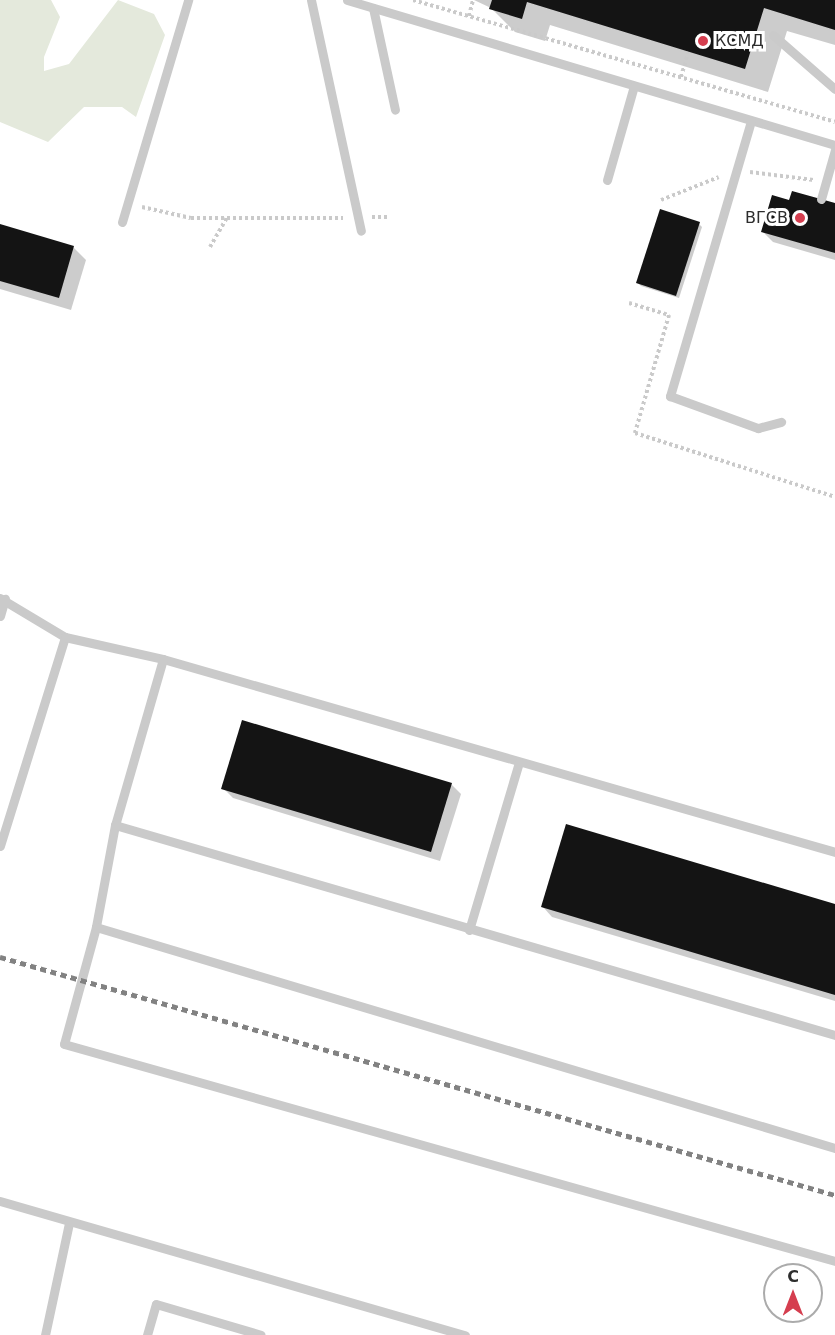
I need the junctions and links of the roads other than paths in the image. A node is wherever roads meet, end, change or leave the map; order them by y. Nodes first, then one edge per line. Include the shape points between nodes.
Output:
1 (188, 0) edge
2 (311, 0) edge
3 (349, 0) edge
4 (390, 0) edge
5 (373, 8) junction
6 (386, 12) junction
7 (773, 35) dead end
8 (634, 86) junction
9 (835, 88) edge
10 (395, 110) dead end
11 (751, 121) junction
12 (835, 147) edge
13 (607, 180) dead end
14 (821, 199) dead end
15 (122, 222) dead end
16 (361, 231) dead end
17 (781, 422) dead end
18 (2, 598) edge
19 (0, 616) edge
20 (65, 637) junction
21 (163, 659) junction
22 (519, 762) junction
23 (115, 825) junction
24 (0, 846) edge
25 (835, 852) edge
26 (96, 927) junction
27 (469, 930) junction
28 (835, 1035) edge
29 (835, 1148) edge
30 (0, 1201) edge
31 (69, 1223) junction
32 (835, 1261) edge
33 (45, 1335) edge
34 (147, 1335) edge
35 (261, 1335) edge
36 (465, 1335) edge

1 - 15 lane
2 - 16 lane
3 - 5 lane
4 - 6 lane
5 - 6 lane
5 - 10 lane
6 - 8 lane
7 - 9 lane
8 - 11 lane
8 - 13 lane
11 - 12 lane
11 - 17 lane via 670,396 758,428
12 - 14 lane
18 - 19 lane
18 - 20 lane
20 - 21 lane
20 - 24 lane
21 - 22 lane
21 - 23 lane
22 - 25 lane
22 - 27 lane
23 - 26 lane
23 - 27 lane
26 - 29 lane
26 - 32 lane via 64,1044
27 - 28 lane
30 - 31 lane
31 - 33 lane
31 - 36 lane
34 - 35 lane via 156,1304

